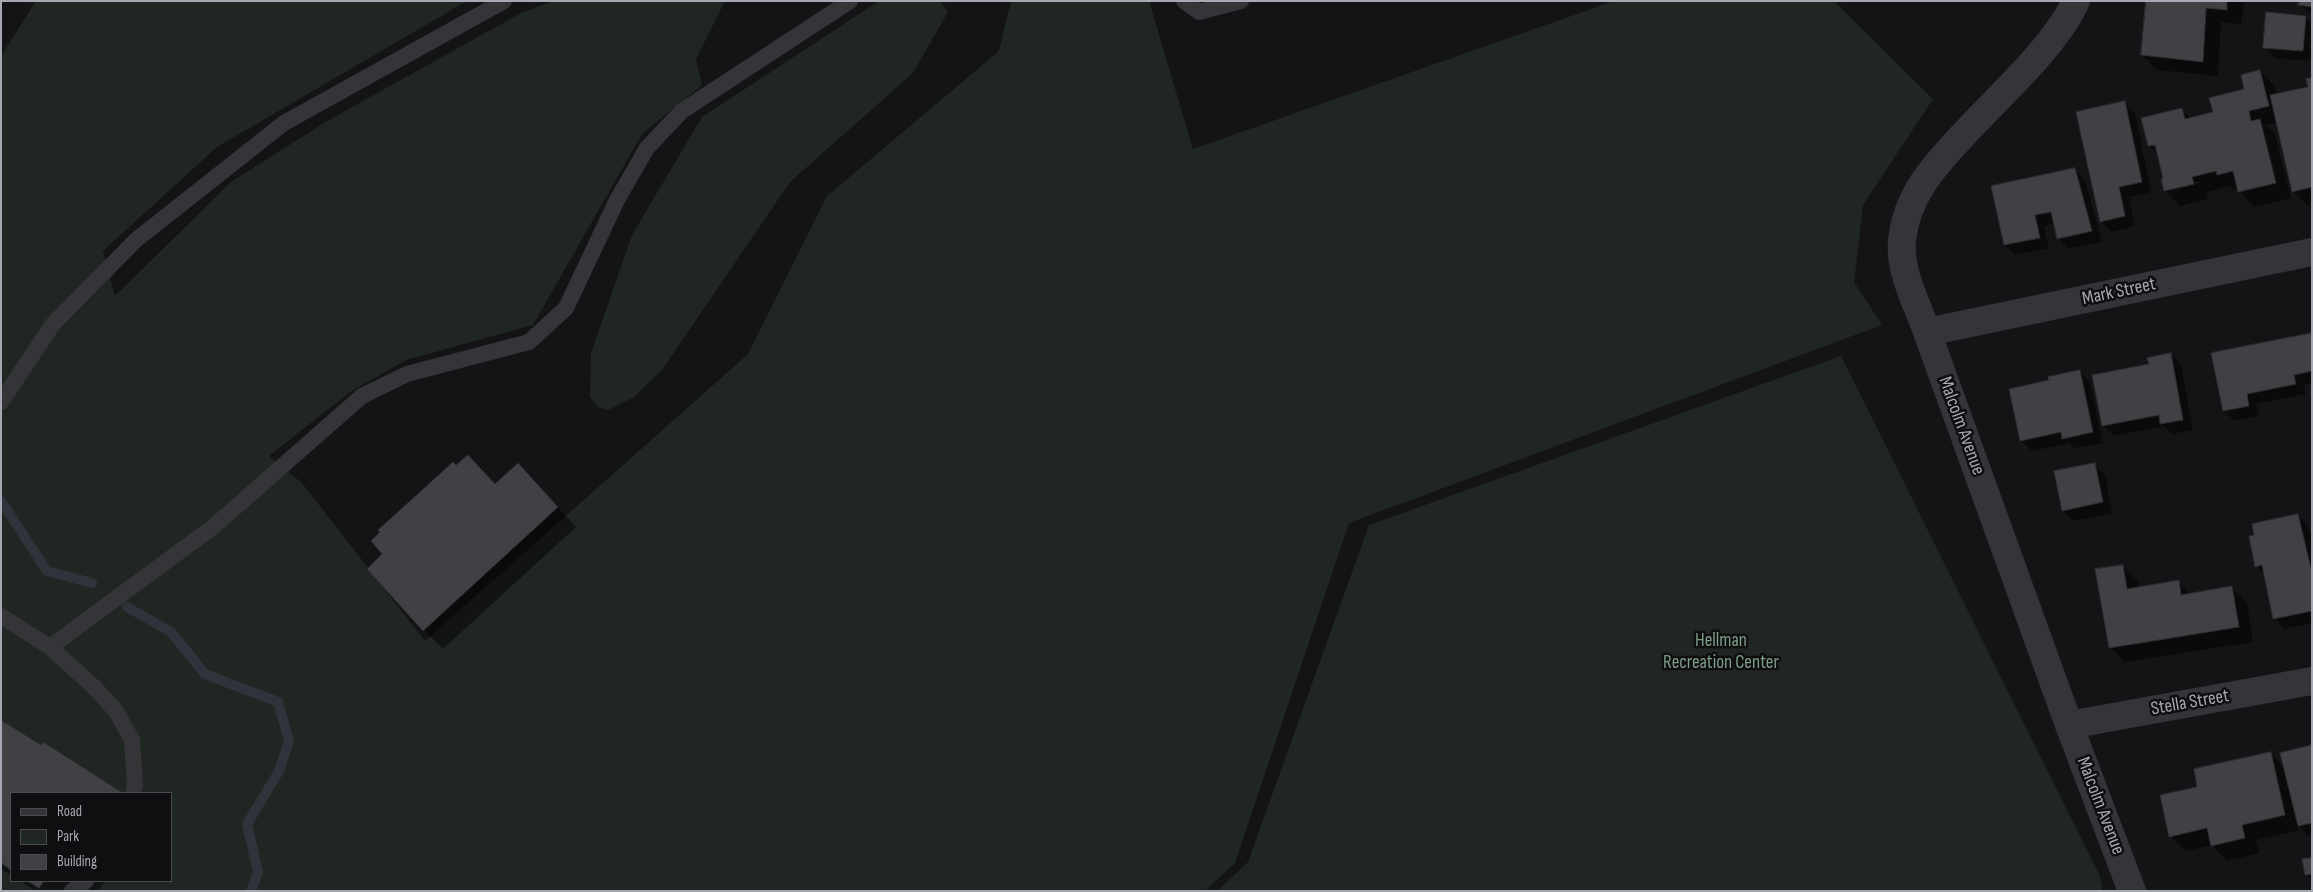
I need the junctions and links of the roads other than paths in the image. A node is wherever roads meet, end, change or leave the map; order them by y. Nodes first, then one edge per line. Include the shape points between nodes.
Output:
1 (504, 1) edge
2 (850, 1) edge
3 (1184, 1) edge
4 (1241, 1) edge
5 (2076, 1) edge
6 (2312, 252) edge
7 (1927, 332) junction
8 (1, 402) edge
9 (1, 616) edge
10 (50, 647) junction
11 (2312, 681) edge
12 (2068, 725) junction
13 (133, 792) edge
14 (85, 882) edge
15 (2130, 890) edge
16 (72, 891) edge

1 - 8 lane via 284,123 136,240 53,324
2 - 10 lane via 682,111 647,148 617,200 566,308 529,342 407,374 362,396 213,527
3 - 4 lane via 1199,12
5 - 7 street, Malcolm Avenue via 2068,18 2044,48 1934,166 1918,188 1907,216 1902,242 1906,272
6 - 7 street, Mark Street
7 - 12 street, Malcolm Avenue
9 - 10 lane
10 - 13 lane via 116,711 132,740
11 - 12 street, Stella Street
12 - 15 street, Malcolm Avenue
14 - 16 lane

